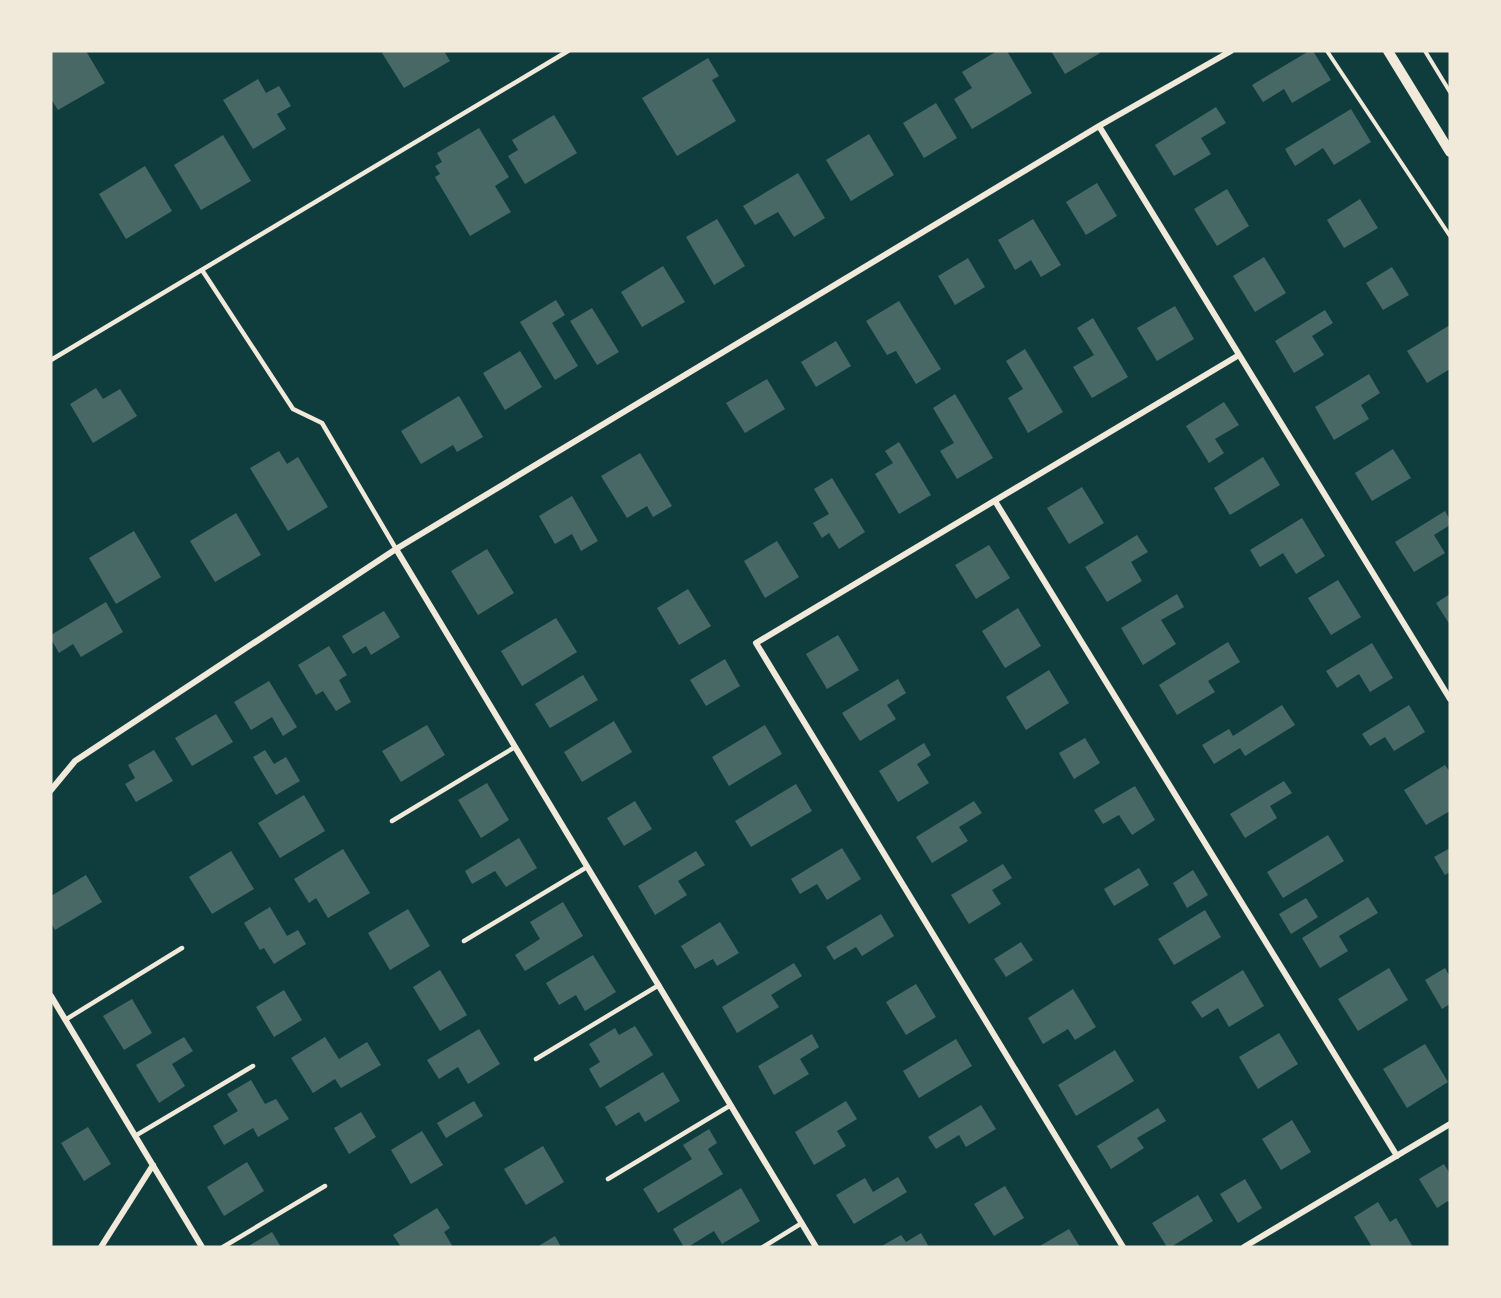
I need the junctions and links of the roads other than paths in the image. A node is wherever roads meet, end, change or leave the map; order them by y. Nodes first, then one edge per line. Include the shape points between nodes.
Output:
1 (568, 51) edge
2 (1232, 51) edge
3 (1388, 51) edge
4 (1099, 126) junction
5 (1450, 152) edge
6 (202, 270) junction
7 (1239, 355) junction
8 (51, 360) edge
9 (995, 501) junction
10 (396, 549) junction
11 (1450, 699) edge
12 (515, 747) junction
13 (51, 790) edge
14 (392, 821) dead end
15 (587, 867) junction
16 (464, 941) dead end
17 (182, 948) dead end
18 (659, 985) junction
19 (51, 996) edge
20 (65, 1020) junction
21 (536, 1059) dead end
22 (253, 1066) dead end
23 (731, 1105) junction
24 (1450, 1124) edge
25 (135, 1136) junction
26 (1397, 1156) junction
27 (153, 1166) junction
28 (608, 1179) dead end
29 (325, 1186) dead end
30 (802, 1223) junction
31 (101, 1247) edge
32 (202, 1247) edge
33 (223, 1247) edge
34 (763, 1247) edge
35 (816, 1247) edge
36 (1123, 1247) edge
37 (1244, 1247) edge

1 - 6 lane
2 - 4 street
3 - 5 street
4 - 7 street
4 - 10 street
6 - 8 lane
6 - 10 lane via 293,409 322,423
7 - 9 street
7 - 11 street
9 - 26 street
9 - 36 street via 756,643
10 - 12 street
10 - 13 street via 75,761
12 - 14 lane
12 - 15 street
15 - 16 lane
15 - 18 street
17 - 20 lane
18 - 21 lane
18 - 23 street
19 - 20 street
20 - 25 street
22 - 25 lane
23 - 28 lane
23 - 30 street
24 - 26 street
25 - 27 street
26 - 37 street
27 - 31 street
27 - 32 street
29 - 33 lane
30 - 34 lane
30 - 35 street

